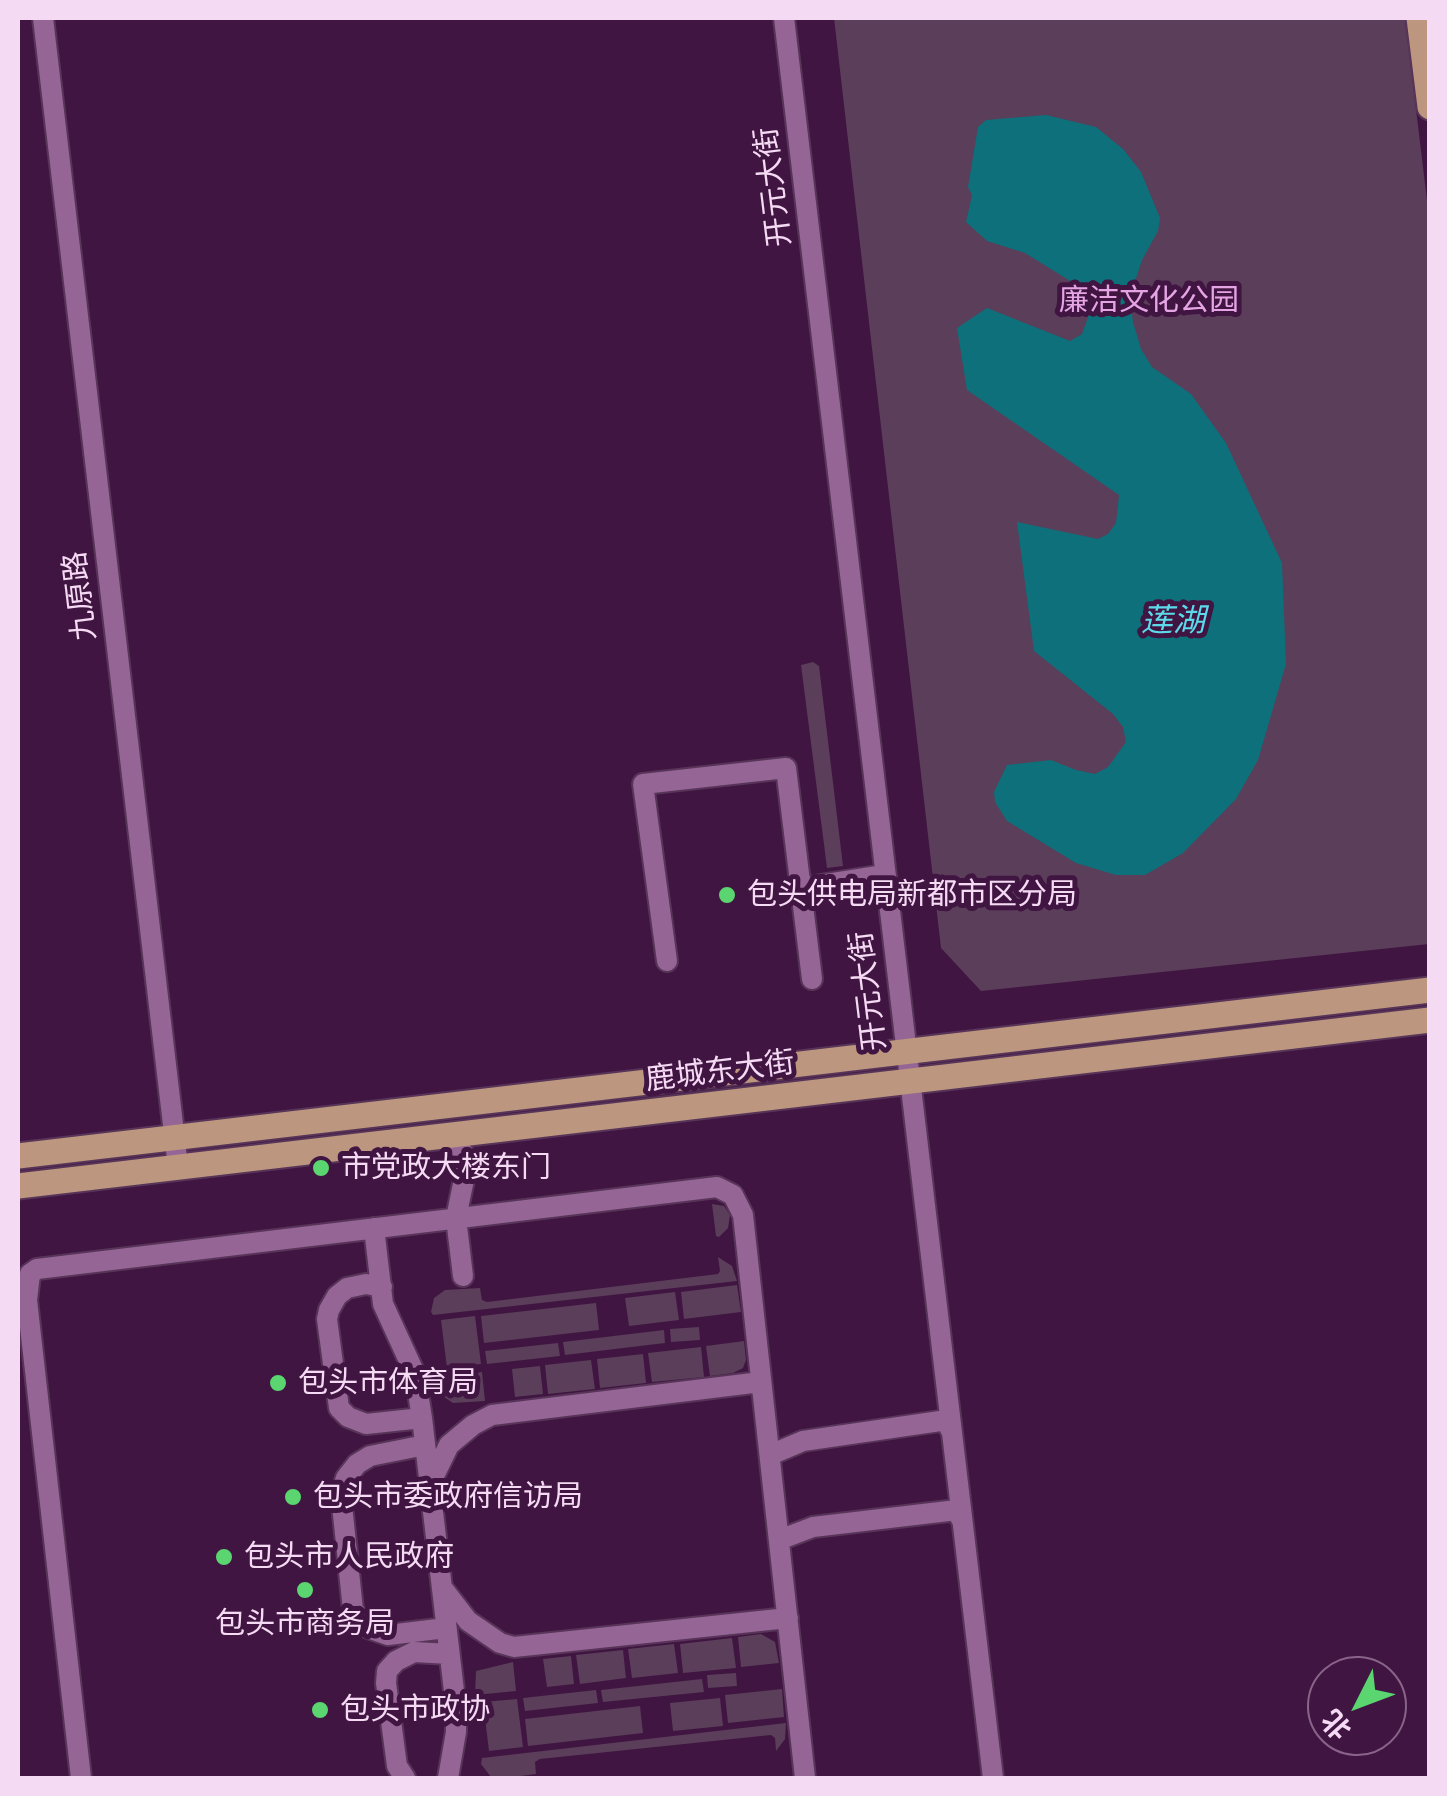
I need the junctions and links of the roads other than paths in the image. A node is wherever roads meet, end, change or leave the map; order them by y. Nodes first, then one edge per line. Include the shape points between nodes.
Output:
1 (42, 18) edge
2 (784, 18) edge
3 (1419, 18) edge
4 (1430, 107) edge
5 (884, 875) junction
6 (801, 888) junction
7 (667, 961) dead end
8 (812, 979) dead end
9 (1430, 990) edge
10 (1430, 1020) edge
11 (906, 1052) junction
12 (908, 1081) junction
13 (450, 1135) junction
14 (174, 1137) junction
15 (18, 1156) edge
16 (178, 1167) junction
17 (18, 1186) edge
18 (456, 1218) junction
19 (374, 1228) junction
20 (463, 1276) dead end
21 (382, 1287) junction
22 (25, 1348) edge
23 (762, 1382) junction
24 (422, 1418) junction
25 (950, 1428) junction
26 (425, 1445) junction
27 (770, 1454) junction
28 (429, 1489) junction
29 (961, 1519) junction
30 (779, 1540) junction
31 (440, 1584) junction
32 (788, 1618) junction
33 (446, 1628) junction
34 (449, 1654) junction
35 (80, 1778) edge
36 (405, 1778) edge
37 (448, 1778) edge
38 (805, 1778) edge
39 (993, 1778) edge

1 - 14 street, 九原路
2 - 5 street, 开元大街
3 - 4 main road
5 - 6 street
5 - 11 street, 开元大街
6 - 7 street via 786,768 642,784
6 - 8 street
9 - 11 main road, 鹿城东大街
10 - 12 main road, 鹿城东大街
11 - 12 street, 开元大街
11 - 14 main road, 鹿城东大街
12 - 13 main road, 鹿城东大街
12 - 25 street, 开元大街
13 - 16 main road, 鹿城东大街
13 - 18 street via 468,1160
14 - 15 main road, 鹿城东大街
14 - 16 street, 九原路
16 - 17 main road, 鹿城东大街
18 - 19 street
18 - 20 street
18 - 23 street via 728,1191 743,1215
19 - 21 street
19 - 22 street via 38,1268 27,1283
21 - 24 street via 383,1304 415,1374
21 - 24 street via 347,1288 329,1310 339,1408 366,1424
22 - 35 street
23 - 27 street
23 - 28 street via 492,1415 450,1445
24 - 26 street
25 - 27 street via 946,1420 889,1428 803,1441
25 - 29 street, 开元大街
26 - 28 street
26 - 33 street via 370,1456 346,1478 349,1575 355,1614 368,1628 398,1635
27 - 30 street
28 - 31 street
29 - 30 street via 957,1510 813,1526
29 - 39 street, 开元大街
30 - 32 street
31 - 32 street via 468,1621 514,1647
31 - 33 street
32 - 38 street
33 - 34 street
34 - 36 street via 414,1652 388,1671 397,1766
34 - 37 street via 456,1732

